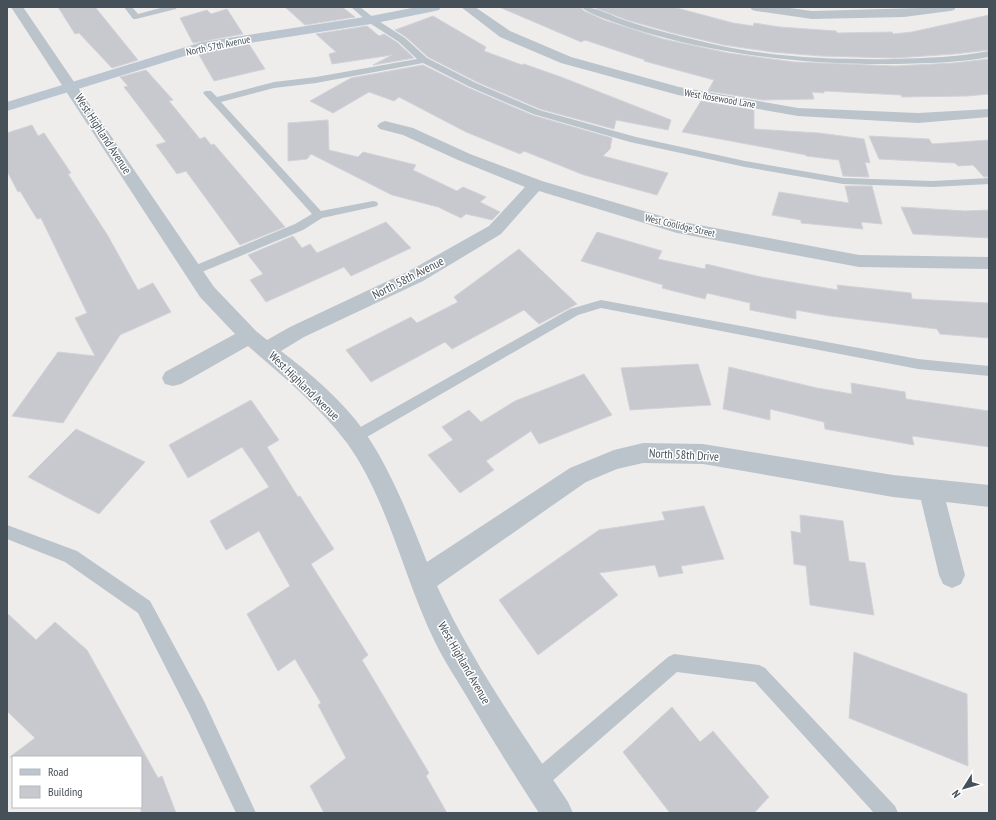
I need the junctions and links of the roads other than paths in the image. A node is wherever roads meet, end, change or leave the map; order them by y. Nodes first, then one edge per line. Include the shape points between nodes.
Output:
1 (17, 7) edge
2 (128, 7) edge
3 (173, 7) edge
4 (355, 7) edge
5 (435, 7) edge
6 (467, 7) edge
7 (585, 7) edge
8 (756, 7) edge
9 (950, 7) edge
10 (371, 20) junction
11 (989, 54) edge
12 (424, 60) junction
13 (71, 86) junction
14 (208, 93) dead end
15 (215, 101) junction
16 (7, 107) edge
17 (989, 113) edge
18 (385, 126) dead end
19 (989, 181) edge
20 (536, 185) junction
21 (373, 204) dead end
22 (319, 215) junction
23 (989, 264) edge
24 (193, 271) junction
25 (250, 336) junction
26 (266, 350) junction
27 (989, 371) edge
28 (173, 378) dead end
29 (355, 437) junction
30 (931, 490) junction
31 (989, 496) edge
32 (7, 532) edge
33 (952, 575) dead end
34 (422, 581) junction
35 (536, 782) junction
36 (246, 813) edge
37 (557, 813) edge
38 (888, 813) edge

1 - 13 street, West Highland Avenue
2 - 3 lane via 136,17
4 - 10 lane
5 - 10 street, North 57th Avenue
6 - 17 street, West Rosewood Lane via 505,34 566,60 678,91 798,112 918,118
7 - 11 lane via 653,32 733,50 810,60 890,62 966,59
8 - 9 street via 812,15 904,14
10 - 12 lane via 402,40
10 - 13 street, North 57th Avenue via 202,46
12 - 15 lane via 274,85
12 - 19 lane via 473,85 536,112 634,140 745,164 842,181 933,184
13 - 16 street, North 57th Avenue
13 - 24 street, West Highland Avenue
14 - 15 lane
15 - 22 lane
18 - 20 street, West Coolidge Street via 408,131 464,157
20 - 23 street, West Coolidge Street via 677,227 859,261
20 - 26 street, North 58th Avenue via 495,230 416,276 297,332
21 - 22 lane
22 - 24 lane via 299,227
24 - 25 street, West Highland Avenue via 207,292
25 - 26 street, West Highland Avenue
25 - 28 street
26 - 29 street, West Highland Avenue via 326,403
27 - 29 lane via 918,364 601,304 574,312
29 - 34 street, West Highland Avenue via 389,497
30 - 31 street, North 58th Drive
30 - 33 street
30 - 34 street, North 58th Drive via 703,454 643,453 614,460 578,475
32 - 36 lane via 71,556 144,607 197,708
34 - 35 street, West Highland Avenue via 445,633
35 - 37 street, West Highland Avenue
35 - 38 lane via 674,664 759,674

